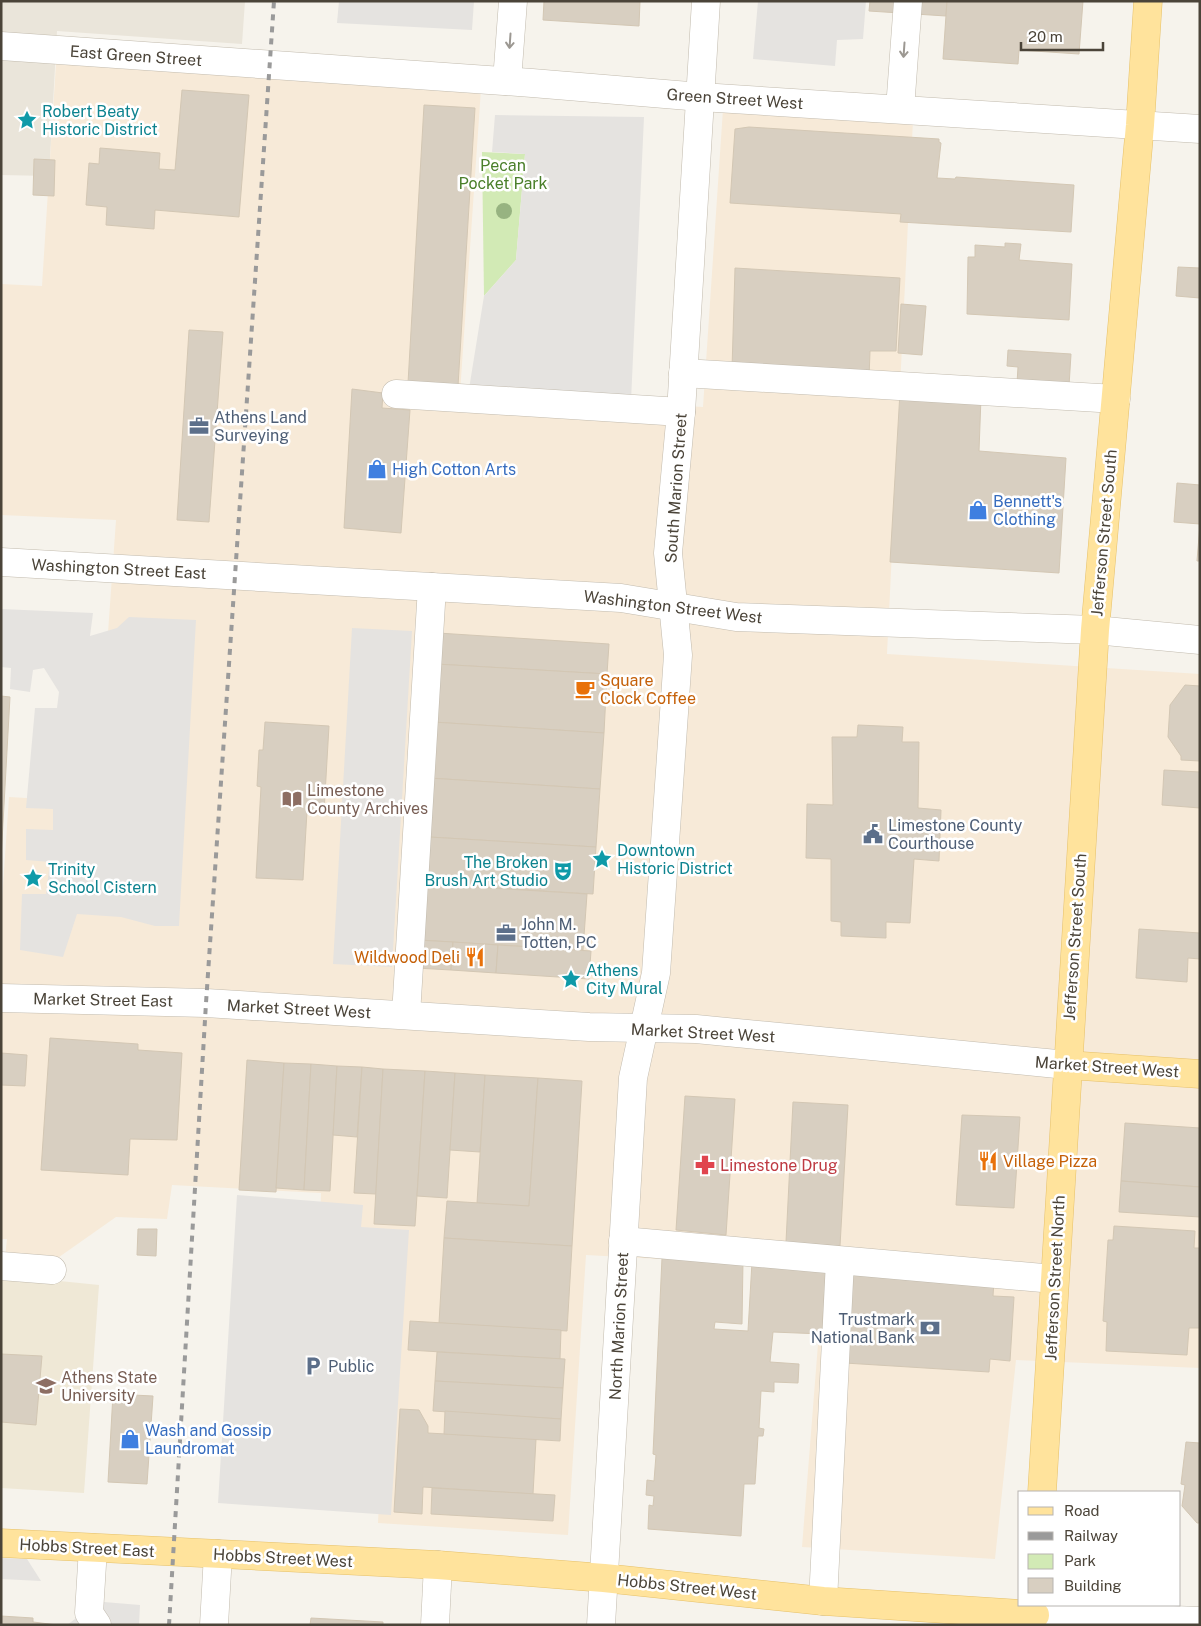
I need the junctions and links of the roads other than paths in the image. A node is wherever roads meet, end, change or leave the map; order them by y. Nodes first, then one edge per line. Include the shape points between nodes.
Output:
1 (513, 1) edge
2 (706, 1) edge
3 (908, 1) edge
4 (1148, 1) edge
5 (1, 46) edge
6 (270, 66) joint
7 (507, 82) junction
8 (701, 97) junction
9 (900, 110) junction
10 (1140, 125) junction
11 (1200, 128) edge
12 (683, 374) junction
13 (396, 394) dead end
14 (1116, 399) junction
15 (681, 412) junction
16 (1, 562) edge
17 (236, 575) joint
18 (432, 587) junction
19 (674, 607) junction
20 (1095, 630) junction
21 (1200, 640) edge
22 (1, 998) edge
23 (206, 1003) joint
24 (406, 1015) junction
25 (643, 1028) junction
26 (1067, 1064) junction
27 (1200, 1074) edge
28 (624, 1241) junction
29 (840, 1261) junction
30 (1, 1266) edge
31 (52, 1270) dead end
32 (1054, 1279) junction
33 (1042, 1491) edge
34 (1, 1543) edge
35 (93, 1548) junction
36 (173, 1553) joint
37 (218, 1554) junction
38 (438, 1565) junction
39 (604, 1578) junction
40 (823, 1601) junction
41 (1035, 1615) edge
42 (1200, 1621) edge
43 (97, 1625) edge
44 (214, 1625) edge
45 (435, 1625) edge
46 (601, 1625) edge

1 -> 7 street
2 - 8 street, South Marion Street
3 -> 9 street
4 - 10 main road, Jefferson Street South
5 - 6 street, East Green Street
6 - 7 street, Green Street West
7 - 8 street, Green Street West
8 - 9 street, Green Street West
8 - 12 street, South Marion Street
9 - 10 street, Green Street West
10 - 11 street, Green Street West
10 - 14 main road, Jefferson Street South
12 - 14 street
12 - 15 street, South Marion Street
13 - 15 street
14 - 20 main road, Jefferson Street South
15 - 19 street, South Marion Street via 668,553
16 - 17 street, Washington Street East
17 - 18 street, Washington Street West
18 - 19 street, Washington Street West via 621,598
18 - 24 street
19 - 20 street, Washington Street West via 736,617
19 - 25 street, South Marion Street via 678,655 656,973
20 - 21 street, Washington Street West
20 - 26 main road, Jefferson Street South
22 - 23 street, Market Street East
23 - 24 street, Market Street West
24 - 25 street, Market Street West
25 - 26 street, Market Street West via 696,1029
25 - 28 street, North Marion Street via 633,1078
26 - 27 main road, Market Street West
26 - 32 main road, Jefferson Street North
28 - 29 street
28 - 39 street, North Marion Street
29 - 32 street
29 - 40 street
30 - 31 street
32 - 33 main road, Jefferson Street North
34 - 35 main road, Hobbs Street East
35 - 36 main road, Hobbs Street East
35 - 43 street via 89,1613
36 - 37 main road, Hobbs Street West
37 - 38 main road, Hobbs Street West
37 - 44 street
38 - 39 main road, Hobbs Street West
38 - 45 street
39 - 40 main road, Hobbs Street West
39 - 46 street, North Marion Street
40 - 41 main road, Hobbs Street West
41 - 42 street, Hobbs Street West

